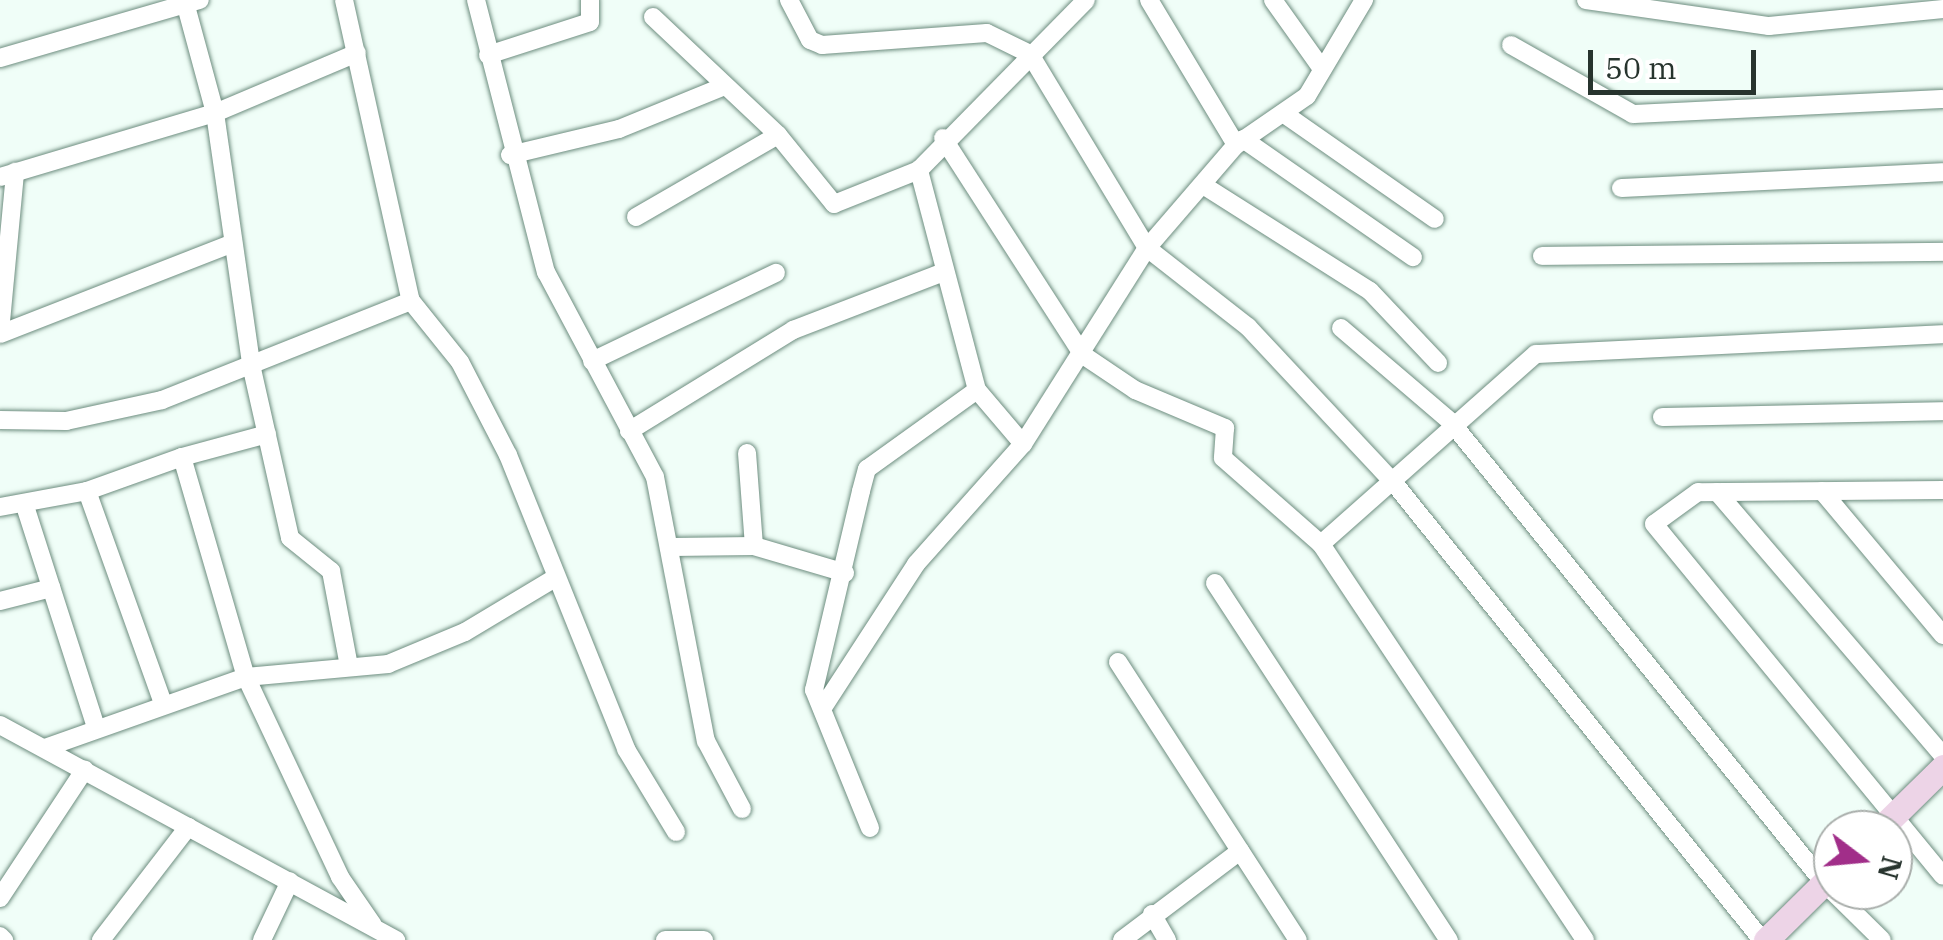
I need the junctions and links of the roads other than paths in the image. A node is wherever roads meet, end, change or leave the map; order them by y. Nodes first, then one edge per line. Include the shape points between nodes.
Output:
1 (344, 0) edge
2 (476, 0) edge
3 (590, 0) edge
4 (789, 0) edge
5 (1086, 0) edge
6 (1149, 0) edge
7 (1273, 0) edge
8 (1364, 0) edge
9 (1586, 0) edge
10 (193, 3) edge
11 (1943, 9) edge
12 (653, 17) dead end
13 (1510, 45) dead end
14 (357, 53) junction
15 (488, 54) junction
16 (1030, 54) junction
17 (0, 58) edge
18 (1322, 69) junction
19 (722, 86) junction
20 (1943, 99) edge
21 (216, 112) junction
22 (1283, 113) junction
23 (778, 135) junction
24 (942, 138) junction
25 (1240, 142) junction
26 (510, 155) junction
27 (920, 170) junction
28 (1943, 172) edge
29 (8, 174) edge
30 (1206, 187) junction
31 (1620, 188) dead end
32 (636, 218) dead end
33 (1434, 219) dead end
34 (233, 242) junction
35 (1148, 248) junction
36 (1943, 252) edge
37 (1542, 256) dead end
38 (1413, 257) dead end
39 (944, 272) junction
40 (776, 274) dead end
41 (411, 300) junction
42 (1341, 328) dead end
43 (0, 333) edge
44 (1943, 334) edge
45 (1083, 355) junction
46 (592, 362) junction
47 (1438, 363) dead end
48 (252, 368) junction
49 (977, 390) junction
50 (1943, 411) edge
51 (1662, 416) dead end
52 (0, 420) edge
53 (1451, 422) junction
54 (630, 431) junction
55 (267, 434) junction
56 (1023, 444) junction
57 (747, 453) dead end
58 (182, 457) junction
59 (1394, 484) junction
60 (88, 490) junction
61 (1943, 490) edge
62 (1822, 491) junction
63 (1717, 492) junction
64 (0, 506) edge
65 (25, 506) junction
66 (1322, 544) junction
67 (754, 546) junction
68 (672, 547) junction
69 (845, 573) junction
70 (555, 578) junction
71 (1215, 582) dead end
72 (50, 588) junction
73 (0, 602) edge
74 (1943, 635) edge
75 (1118, 662) dead end
76 (349, 666) junction
77 (246, 677) junction
78 (162, 700) junction
79 (822, 709) junction
80 (0, 724) edge
81 (96, 727) junction
82 (44, 748) junction
83 (1943, 756) edge
84 (1943, 767) edge
85 (85, 769) junction
86 (742, 809) dead end
87 (1873, 810) edge
88 (1899, 810) edge
89 (188, 827) junction
90 (870, 828) dead end
91 (676, 832) dead end
92 (1240, 850) junction
93 (1913, 850) edge
94 (1813, 860) edge
95 (1943, 876) edge
96 (290, 882) junction
97 (1813, 894) edge
98 (0, 898) edge
99 (1856, 910) edge
100 (1152, 914) junction
101 (384, 935) edge
102 (102, 940) edge
103 (262, 940) edge
104 (665, 940) edge
105 (704, 940) edge
106 (1122, 940) edge
107 (1168, 940) edge
108 (1298, 940) edge
109 (1448, 940) edge
110 (1585, 940) edge
111 (1764, 940) edge
112 (1882, 940) edge

1 - 14 street
2 - 15 street
3 - 15 street via 590,22
4 - 16 street via 822,44 986,33
5 - 16 street
6 - 25 street
7 - 18 street
8 - 18 street
9 - 11 street via 1769,26
10 - 17 street
10 - 21 street
12 - 19 street
13 - 20 street via 1633,114
14 - 21 street
14 - 41 street
15 - 26 street
16 - 24 street
16 - 35 street
18 - 22 street
19 - 23 street
19 - 26 street via 620,129
21 - 29 street
21 - 34 street
22 - 25 street
22 - 33 street
23 - 27 street via 834,204
23 - 32 street
24 - 27 street
24 - 45 street
25 - 30 street
25 - 38 street
26 - 46 street via 546,272
27 - 39 street
28 - 31 street
29 - 43 street
30 - 35 street
30 - 47 street via 1370,291
34 - 43 street
34 - 48 street
35 - 45 street
35 - 59 street via 1248,327
36 - 37 street
39 - 49 street
39 - 54 street via 793,330
40 - 46 street
41 - 48 street
41 - 70 street via 460,362
42 - 53 street
44 - 53 street via 1536,354
45 - 56 street
45 - 66 street via 1135,390 1224,428 1222,458
46 - 54 street
48 - 52 street via 66,421
48 - 55 street
49 - 56 street
49 - 69 street via 867,469
50 - 51 street
53 - 59 street
53 - 94 street
54 - 68 street via 655,477
55 - 58 street
55 - 76 street via 290,538 331,570
56 - 79 street via 916,564
57 - 67 street
58 - 60 street
58 - 77 street
59 - 66 street
59 - 111 street
60 - 65 street
60 - 78 street
61 - 62 street
62 - 63 street
62 - 74 street
63 - 83 street
63 - 87 street via 1698,492 1654,524
64 - 65 street
65 - 72 street
66 - 110 street
67 - 68 street
67 - 69 street
68 - 86 street via 706,741
69 - 79 street via 814,690
70 - 76 street via 466,632 388,664
70 - 91 street via 626,749
71 - 109 street
72 - 73 street
72 - 81 street
75 - 92 street
76 - 77 street
77 - 78 street
77 - 101 street via 340,877
78 - 81 street
79 - 90 street
80 - 82 street
81 - 82 street
82 - 85 street
84 - 88 street
85 - 89 street
85 - 98 street
89 - 96 street
89 - 102 street
92 - 100 street
92 - 108 street
93 - 95 street
96 - 101 street
96 - 103 street
97 - 111 street
99 - 112 street
100 - 106 street
100 - 107 street
104 - 105 street

